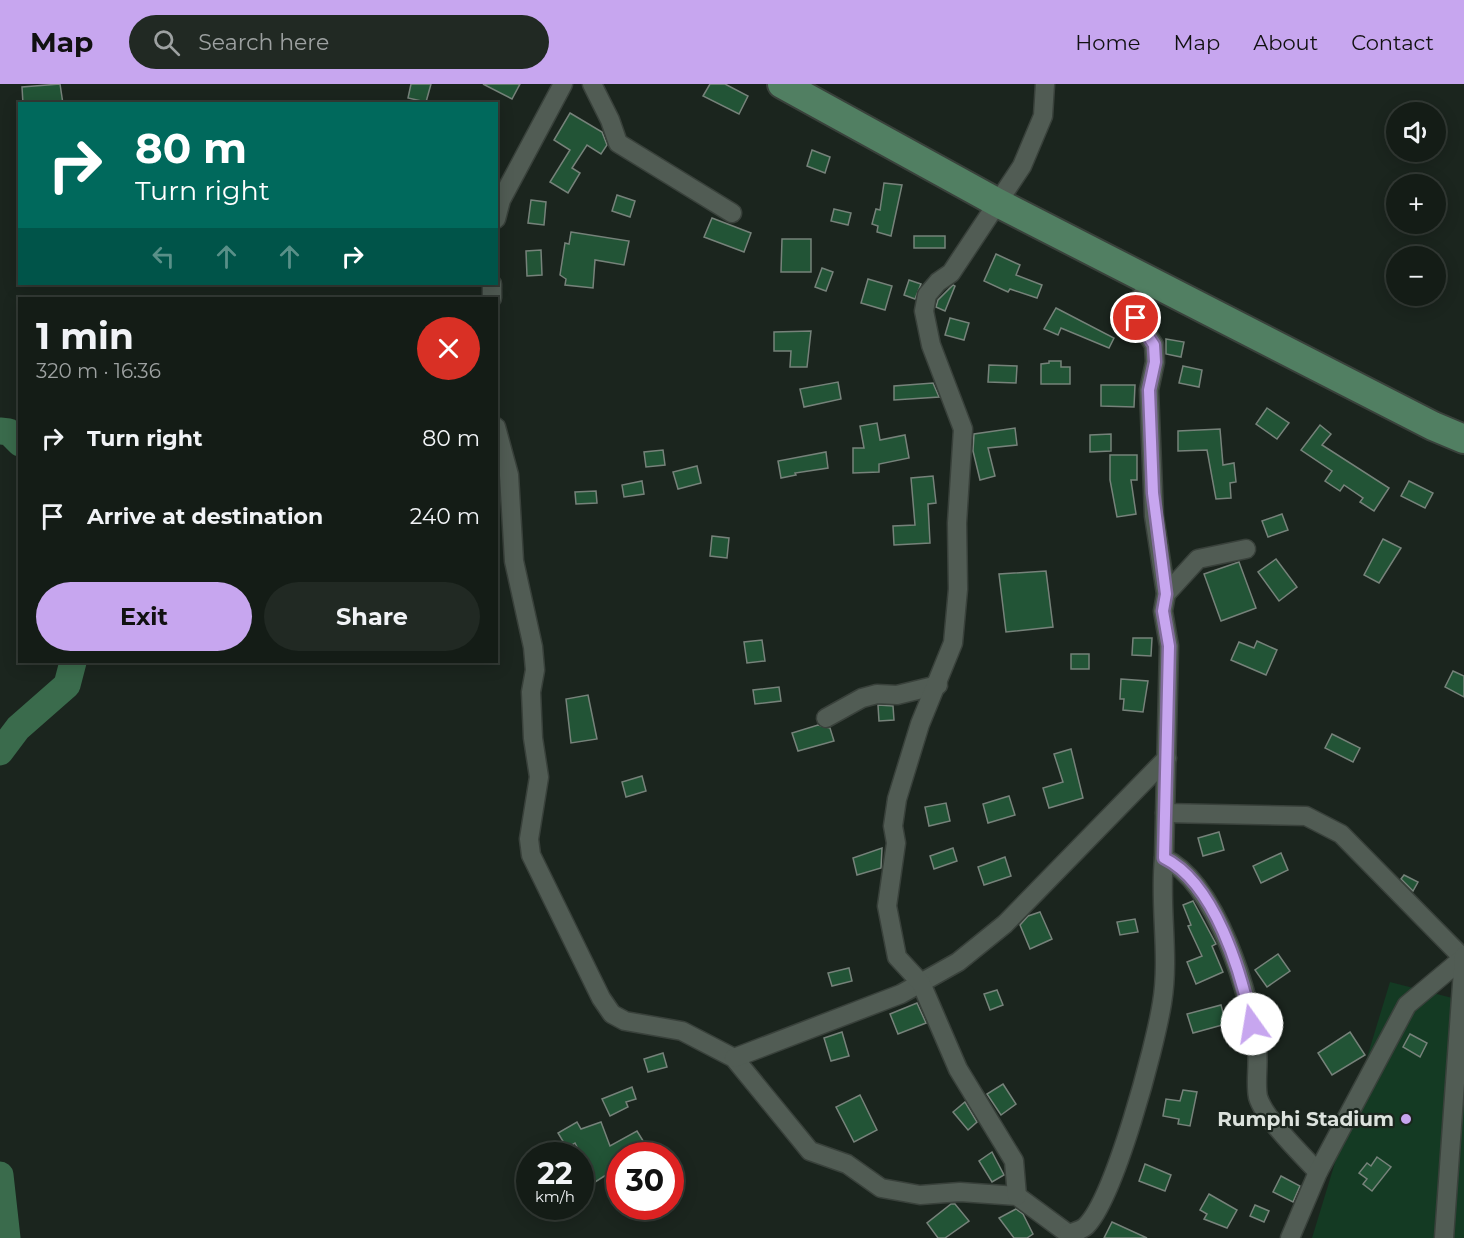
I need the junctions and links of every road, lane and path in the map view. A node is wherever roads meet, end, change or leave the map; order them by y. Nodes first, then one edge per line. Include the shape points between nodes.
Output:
1 (563, 84) edge
2 (592, 84) edge
3 (782, 84) edge
4 (1045, 84) edge
5 (998, 203) junction
6 (498, 211) edge
7 (732, 213) dead end
8 (1152, 283) junction
9 (498, 434) edge
10 (1464, 439) edge
11 (1246, 549) dead end
12 (1166, 594) junction
13 (938, 685) junction
14 (826, 718) dead end
15 (1167, 758) junction
16 (1165, 813) junction
17 (1164, 858) junction
18 (1464, 957) edge
19 (921, 983) junction
20 (734, 1058) junction
21 (1318, 1172) junction
22 (1017, 1196) junction
23 (1072, 1236) edge
24 (1290, 1238) edge
25 (1444, 1238) edge

1 - 6 street
2 - 7 street via 618,143
3 - 5 main road
4 - 5 street via 1043,116 1022,166
5 - 8 main road
5 - 13 street via 951,273 927,295 924,312 931,345 963,429 953,643
8 - 10 main road
8 - 12 street via 1135,304 1136,318 1154,345 1149,390 1153,493
9 - 20 street via 509,475 514,561 533,647 535,670 531,692 538,777 529,839 536,870 612,1014 625,1021 682,1031
11 - 12 street via 1198,559
12 - 15 street via 1163,611 1169,646
13 - 14 street via 862,698
13 - 19 street via 920,724 897,799 893,826 896,843 887,906 897,957
15 - 16 street
15 - 19 street via 1005,924 958,962
16 - 17 street
16 - 18 street via 1306,816 1341,834
17 - 21 street via 1174,862 1202,893 1241,973 1257,1052 1258,1097 1291,1144
17 - 23 street via 1161,890 1166,960 1162,1003 1137,1103 1107,1191 1085,1227
18 - 21 street via 1407,1005
18 - 25 street
19 - 20 street
19 - 22 street via 958,1069 1014,1161
20 - 22 street via 810,1151 847,1164 881,1188 920,1195 960,1192
21 - 24 street
22 - 23 street

